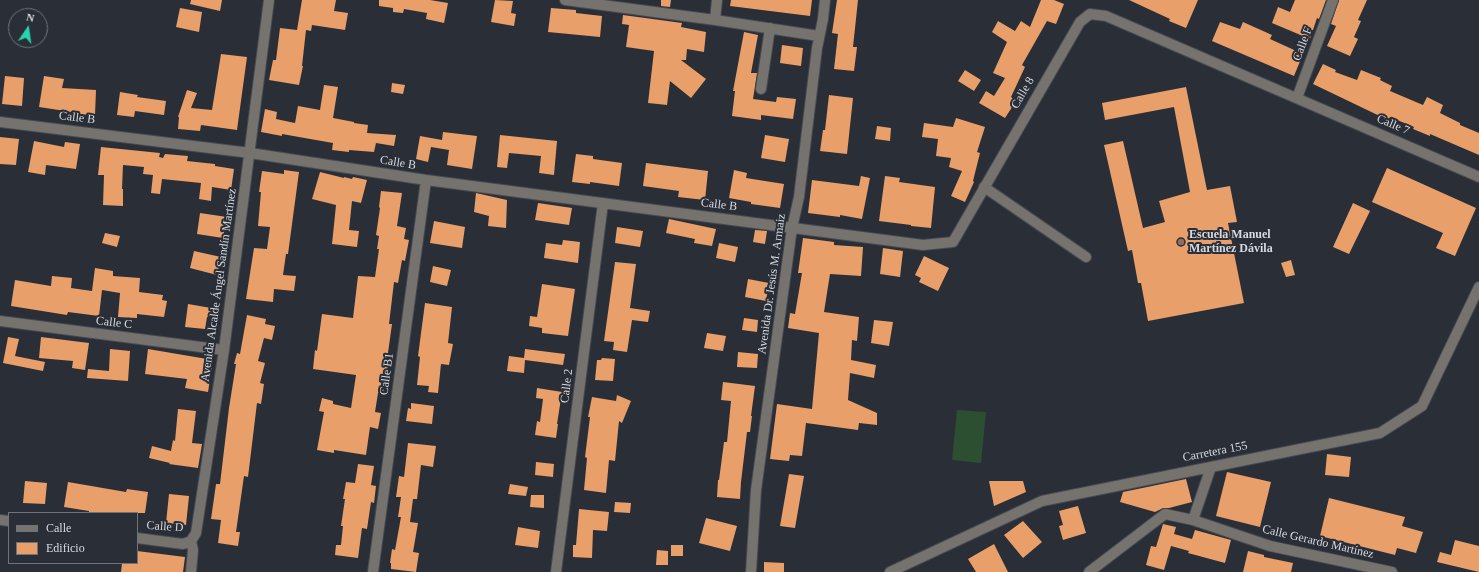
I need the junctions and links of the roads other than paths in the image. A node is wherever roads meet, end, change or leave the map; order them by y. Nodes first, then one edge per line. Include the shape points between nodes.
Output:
1 (269, 0) edge
2 (565, 0) edge
3 (717, 0) edge
4 (825, 0) edge
5 (1333, 0) edge
6 (715, 20) junction
7 (770, 28) junction
8 (819, 36) junction
9 (761, 90) dead end
10 (1297, 98) junction
11 (0, 122) edge
12 (250, 153) junction
13 (1479, 177) edge
14 (426, 180) junction
15 (984, 187) junction
16 (603, 203) junction
17 (792, 228) junction
18 (1086, 257) dead end
19 (1479, 287) edge
20 (0, 321) edge
21 (224, 350) junction
22 (1211, 467) junction
23 (1193, 520) junction
24 (138, 538) edge
25 (191, 541) junction
26 (191, 572) edge
27 (373, 572) edge
28 (556, 572) edge
29 (751, 572) edge
30 (890, 572) edge
31 (1088, 572) edge
32 (1392, 572) edge

1 - 12 street, Avenida Alcalde Ángel Sandín Martínez
2 - 6 street
3 - 6 street
4 - 8 street, Avenida Dr. Jesús M. Armaiz
5 - 10 street, Calle F
6 - 7 street
7 - 8 street
7 - 9 street
8 - 17 street, Avenida Dr. Jesús M. Armaiz via 799,197
10 - 13 street, Calle 7
10 - 15 street, Calle 8 via 1106,16 1090,14 1080,22
11 - 12 street, Calle B
12 - 14 street, Calle B
12 - 21 street, Avenida Alcalde Ángel Sandín Martínez
14 - 16 street, Calle B
14 - 27 street, Calle B1
15 - 17 street, Calle 8 via 953,242 923,245
15 - 18 street
16 - 17 street, Calle B
16 - 28 street, Calle 2
17 - 29 street, Avenida Dr. Jesús M. Armaiz via 756,490
19 - 22 street, Carretera 155 via 1422,406 1380,433
20 - 21 street, Calle C
21 - 25 street, Avenida Alcalde Ángel Sandín Martínez via 196,533
22 - 23 street
22 - 30 street, Carretera 155 via 1042,501
23 - 31 street, Calle Gerardo Martínez via 1165,514
23 - 32 street, Calle Gerardo Martínez via 1270,546
24 - 25 street, Calle D via 183,544
25 - 26 street, Avenida Alcalde Ángel Sandín Martínez

